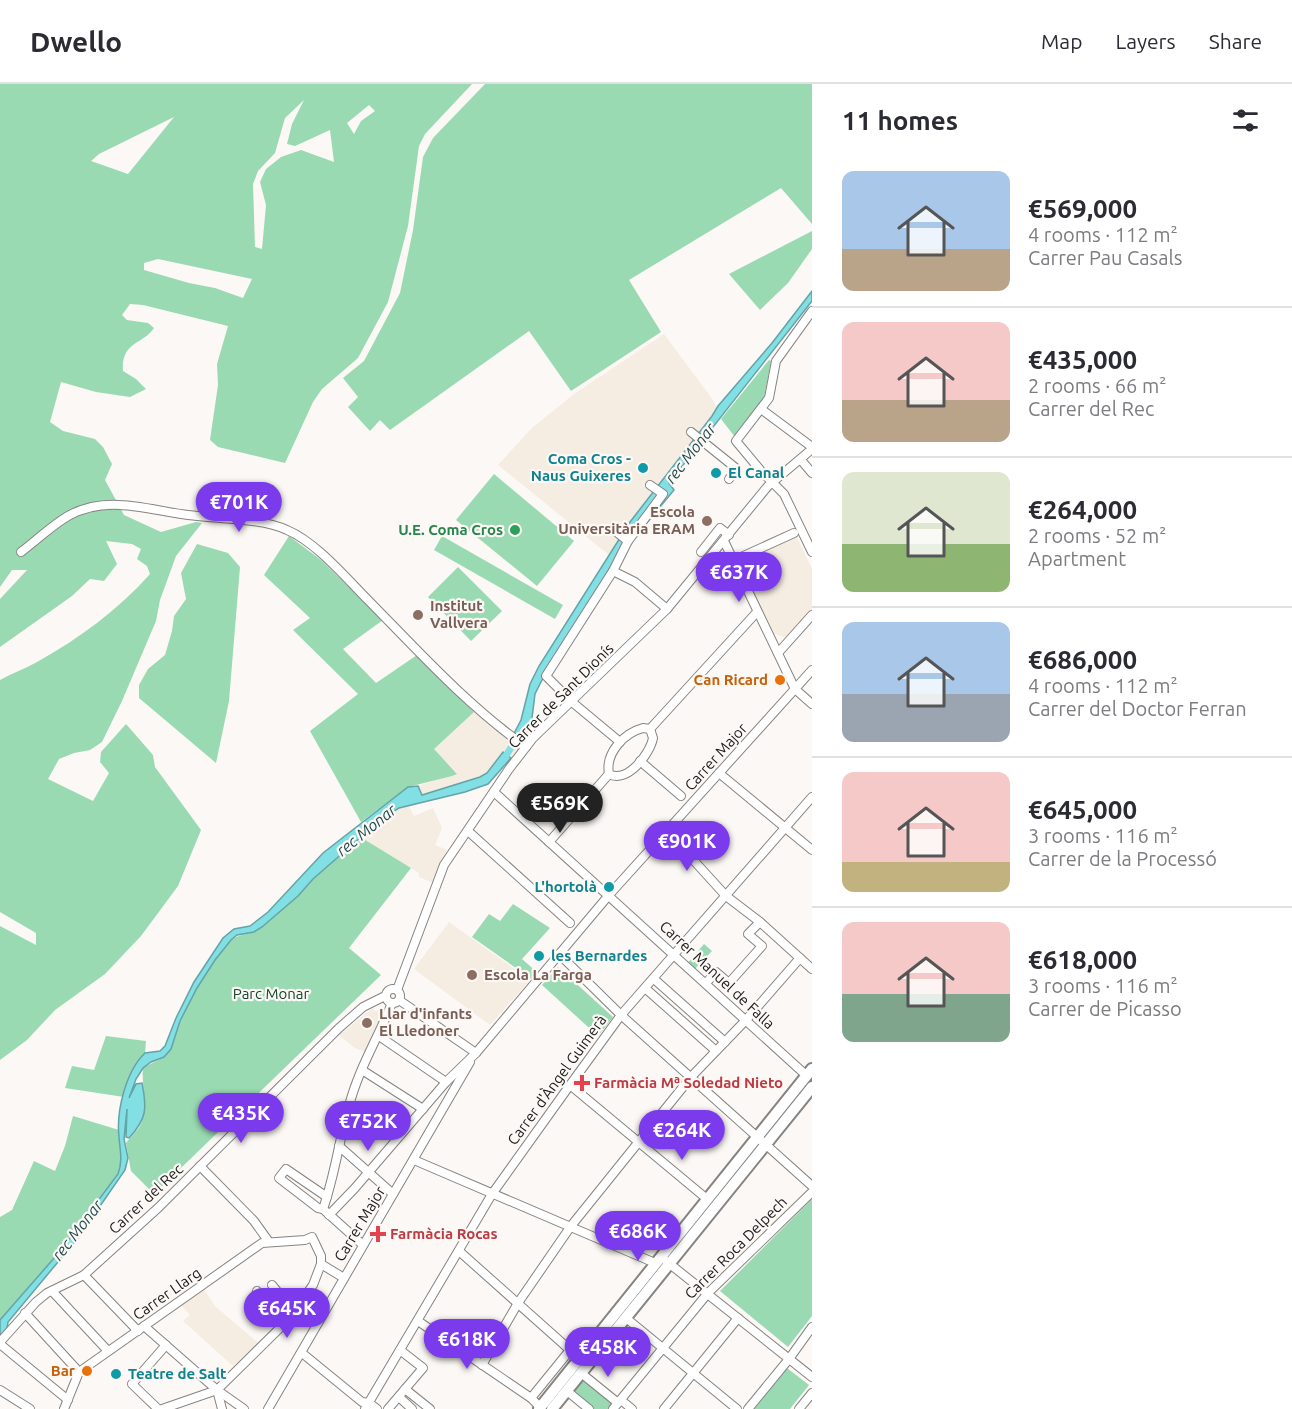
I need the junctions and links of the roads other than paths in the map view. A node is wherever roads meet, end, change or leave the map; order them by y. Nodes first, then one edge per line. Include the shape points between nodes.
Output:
1 (812, 311) edge
2 (761, 409) junction
3 (693, 434) dead end
4 (812, 448) edge
5 (801, 460) junction
6 (812, 474) edge
7 (729, 479) dead end
8 (773, 482) junction
9 (652, 486) dead end
10 (616, 532) dead end
11 (794, 533) dead end
12 (727, 538) junction
13 (628, 541) junction
14 (21, 552) dead end
15 (700, 552) dead end
16 (812, 552) edge
17 (737, 559) dead end
18 (613, 570) junction
19 (667, 609) junction
20 (757, 612) junction
21 (812, 615) edge
22 (778, 653) junction
23 (812, 670) edge
24 (795, 689) junction
25 (572, 702) junction
26 (812, 704) edge
27 (650, 729) junction
28 (620, 742) junction
29 (525, 746) junction
30 (640, 761) junction
31 (719, 773) junction
32 (609, 774) junction
33 (494, 792) junction
34 (681, 796) dead end
35 (812, 797) edge
36 (785, 828) junction
37 (468, 831) junction
38 (667, 831) junction
39 (549, 842) junction
40 (812, 850) edge
41 (609, 895) junction
42 (726, 896) junction
43 (760, 922) junction
44 (570, 923) dead end
45 (558, 954) junction
46 (675, 955) junction
47 (800, 958) junction
48 (812, 969) edge
49 (654, 978) junction
50 (706, 983) junction
51 (645, 988) junction
52 (397, 990) junction
53 (385, 996) junction
54 (395, 1001) junction
55 (621, 1015) junction
56 (746, 1020) junction
57 (379, 1036) junction
58 (725, 1042) junction
59 (716, 1051) junction
60 (476, 1053) junction
61 (362, 1070) junction
62 (809, 1073) edge
63 (691, 1077) junction
64 (446, 1082) junction
65 (570, 1084) junction
66 (812, 1087) edge
67 (424, 1108) junction
68 (762, 1140) junction
69 (640, 1141) junction
70 (339, 1146) junction
71 (414, 1160) junction
72 (200, 1167) junction
73 (368, 1172) junction
74 (812, 1186) edge
75 (812, 1192) edge
76 (393, 1194) junction
77 (492, 1194) junction
78 (327, 1197) junction
79 (707, 1199) junction
80 (326, 1212) junction
81 (571, 1226) junction
82 (269, 1242) junction
83 (363, 1245) junction
84 (459, 1251) junction
85 (658, 1259) junction
86 (670, 1263) junction
87 (321, 1264) junction
88 (84, 1275) junction
89 (344, 1278) junction
90 (272, 1285) dead end
91 (52, 1291) junction
92 (257, 1291) dead end
93 (708, 1293) junction
94 (518, 1303) junction
95 (294, 1312) junction
96 (25, 1313) junction
97 (626, 1318) junction
98 (738, 1318) junction
99 (418, 1321) junction
100 (283, 1325) junction
101 (812, 1327) edge
102 (141, 1328) junction
103 (0, 1343) edge
104 (166, 1345) junction
105 (663, 1348) junction
106 (108, 1350) junction
107 (400, 1350) junction
108 (302, 1353) junction
109 (574, 1354) junction
110 (789, 1359) junction
111 (482, 1365) junction
112 (79, 1372) junction
113 (581, 1373) junction
114 (693, 1374) junction
115 (812, 1377) edge
116 (217, 1389) junction
117 (405, 1389) junction
118 (0, 1390) edge
119 (567, 1391) junction
120 (812, 1393) edge
121 (399, 1397) junction
122 (531, 1398) junction
123 (68, 1400) junction
124 (617, 1404) edge
125 (270, 1406) edge
126 (365, 1406) edge
127 (165, 1408) edge
128 (540, 1408) edge
129 (30, 1409) edge
130 (64, 1409) edge
131 (222, 1409) edge
132 (244, 1409) edge
133 (281, 1409) edge
134 (377, 1409) edge
135 (388, 1409) edge
136 (412, 1409) edge
137 (430, 1409) edge
138 (552, 1409) edge
139 (589, 1409) edge
140 (632, 1409) edge
141 (664, 1409) edge
142 (737, 1409) edge
143 (748, 1409) edge
144 (799, 1409) edge

1 - 2 street via 776,361 769,398
2 - 4 street
2 - 8 street via 736,441
3 - 7 street via 737,469
4 - 5 street, Carrer de Sant Dionís
5 - 6 street
5 - 8 street, Carrer de Sant Dionís
8 - 12 street, Carrer de Sant Dionís
8 - 16 street via 784,494
9 - 13 street via 663,494
10 - 13 street
11 - 17 street
12 - 15 street via 720,528
12 - 19 street, Carrer de Sant Dionís
12 - 20 street
13 - 18 street
14 - 29 street via 68,516 104,505 125,504 285,529 300,536 335,567 452,686
18 - 19 street via 635,582
18 - 25 street via 546,676
19 - 25 street, Carrer de Sant Dionís
20 - 22 street
20 - 27 street
21 - 22 street
22 - 24 street
23 - 24 street, Carrer Major
24 - 26 street
24 - 31 street, Carrer Major
25 - 28 street
25 - 29 street, Carrer de Sant Dionís
27 - 28 street via 636,730
27 - 30 street via 653,742
28 - 32 street via 610,757
29 - 33 street, Carrer de Sant Dionís
30 - 32 street via 623,776
30 - 34 street
31 - 36 street
31 - 38 street, Carrer Major
32 - 39 street
33 - 37 street, Carrer de Sant Dionís
33 - 39 street, Carrer Manuel de Falla
35 - 36 street, Carrer d'Àngel Guimerà
36 - 40 street
36 - 42 street, Carrer d'Àngel Guimerà
37 - 44 street
37 - 52 street, Carrer de Sant Dionís via 444,865
38 - 41 street, Carrer Major
38 - 42 street
39 - 41 street, Carrer Manuel de Falla
41 - 45 street, Carrer Major
41 - 46 street, Carrer Manuel de Falla
42 - 43 street
42 - 46 street, Carrer d'Àngel Guimerà
43 - 47 street
43 - 50 street via 748,934 762,946 729,983 716,972
45 - 55 street
45 - 60 street, Carrer Major
46 - 49 street, Carrer d'Àngel Guimerà
46 - 50 street, Carrer Manuel de Falla
47 - 48 street
47 - 56 street
49 - 51 street, Carrer d'Àngel Guimerà
49 - 58 street
50 - 56 street, Carrer Manuel de Falla
51 - 55 street, Carrer d'Àngel Guimerà
51 - 59 street
52 - 53 street via 391,988
52 - 54 street
53 - 54 street via 387,1001
53 - 72 street, Carrer del Rec via 363,1007 339,1028
54 - 57 street
54 - 60 street
55 - 63 street
55 - 65 street, Carrer d'Àngel Guimerà
56 - 58 street
56 - 62 street, Carrer Manuel de Falla
57 - 61 street
57 - 64 street
58 - 59 street
59 - 63 street
60 - 64 street, Carrer Major
60 - 71 street, Carrer Major
61 - 67 street
61 - 70 street
62 - 68 main road
63 - 68 street
63 - 69 street
64 - 67 street, Carrer Major
65 - 69 street
65 - 77 street, Carrer d'Àngel Guimerà
66 - 68 main road
67 - 73 street
68 - 74 street
68 - 79 main road
68 - 86 main road
69 - 79 street
69 - 81 street
70 - 73 street
70 - 78 street
71 - 76 street, Carrer Major
71 - 77 street
72 - 82 street via 254,1221
72 - 88 street, Carrer del Rec
73 - 76 street
73 - 80 street via 343,1202
75 - 93 street, Carrer Roca Delpech
76 - 83 street, Carrer Major
77 - 81 street
77 - 84 street, Carrer d'Àngel Guimerà
78 - 80 street
78 - 80 street via 286,1169 279,1178
79 - 85 main road
80 - 83 street
81 - 85 street
81 - 94 street
82 - 87 street, Carrer Llarg via 312,1237
82 - 102 street, Carrer Llarg via 262,1243
83 - 89 street, Carrer Major
84 - 94 street
84 - 99 street, Carrer d'Àngel Guimerà
85 - 86 street
85 - 109 main road
86 - 93 street
86 - 97 main road
87 - 89 street
87 - 95 street via 313,1285
88 - 91 street, Carrer del Rec
88 - 102 street
89 - 108 street, Carrer Major
90 - 95 street
91 - 96 street, Carrer del Rec
91 - 106 street
92 - 100 street
93 - 98 street
93 - 105 street, Carrer Roca Delpech
94 - 109 street
94 - 111 street
95 - 100 street
96 - 103 street, Carrer del Rec
96 - 112 street
97 - 105 street
97 - 113 main road
98 - 110 street
98 - 114 street
99 - 107 street, Carrer d'Àngel Guimerà
99 - 111 street
100 - 116 street
101 - 110 street
102 - 104 street
102 - 106 street, Carrer Llarg
103 - 123 street
104 - 116 street
104 - 127 street via 132,1384
105 - 114 street
105 - 124 street, Carrer Roca Delpech
106 - 112 street, Carrer Llarg
107 - 117 street via 423,1368
107 - 126 street, Carrer d'Àngel Guimerà
108 - 125 street, Carrer Major
108 - 126 street
109 - 122 street
109 - 128 main road
110 - 115 street
110 - 143 street
111 - 122 street
112 - 123 street
113 - 119 main road
113 - 124 street
114 - 141 street
114 - 142 street
116 - 127 street
116 - 131 street
116 - 132 street
117 - 121 street
117 - 137 street
118 - 129 street
119 - 138 main road
119 - 139 street
120 - 144 street
121 - 135 street
121 - 136 street
122 - 128 street
123 - 130 street
124 - 140 street
125 - 133 street
126 - 134 street

